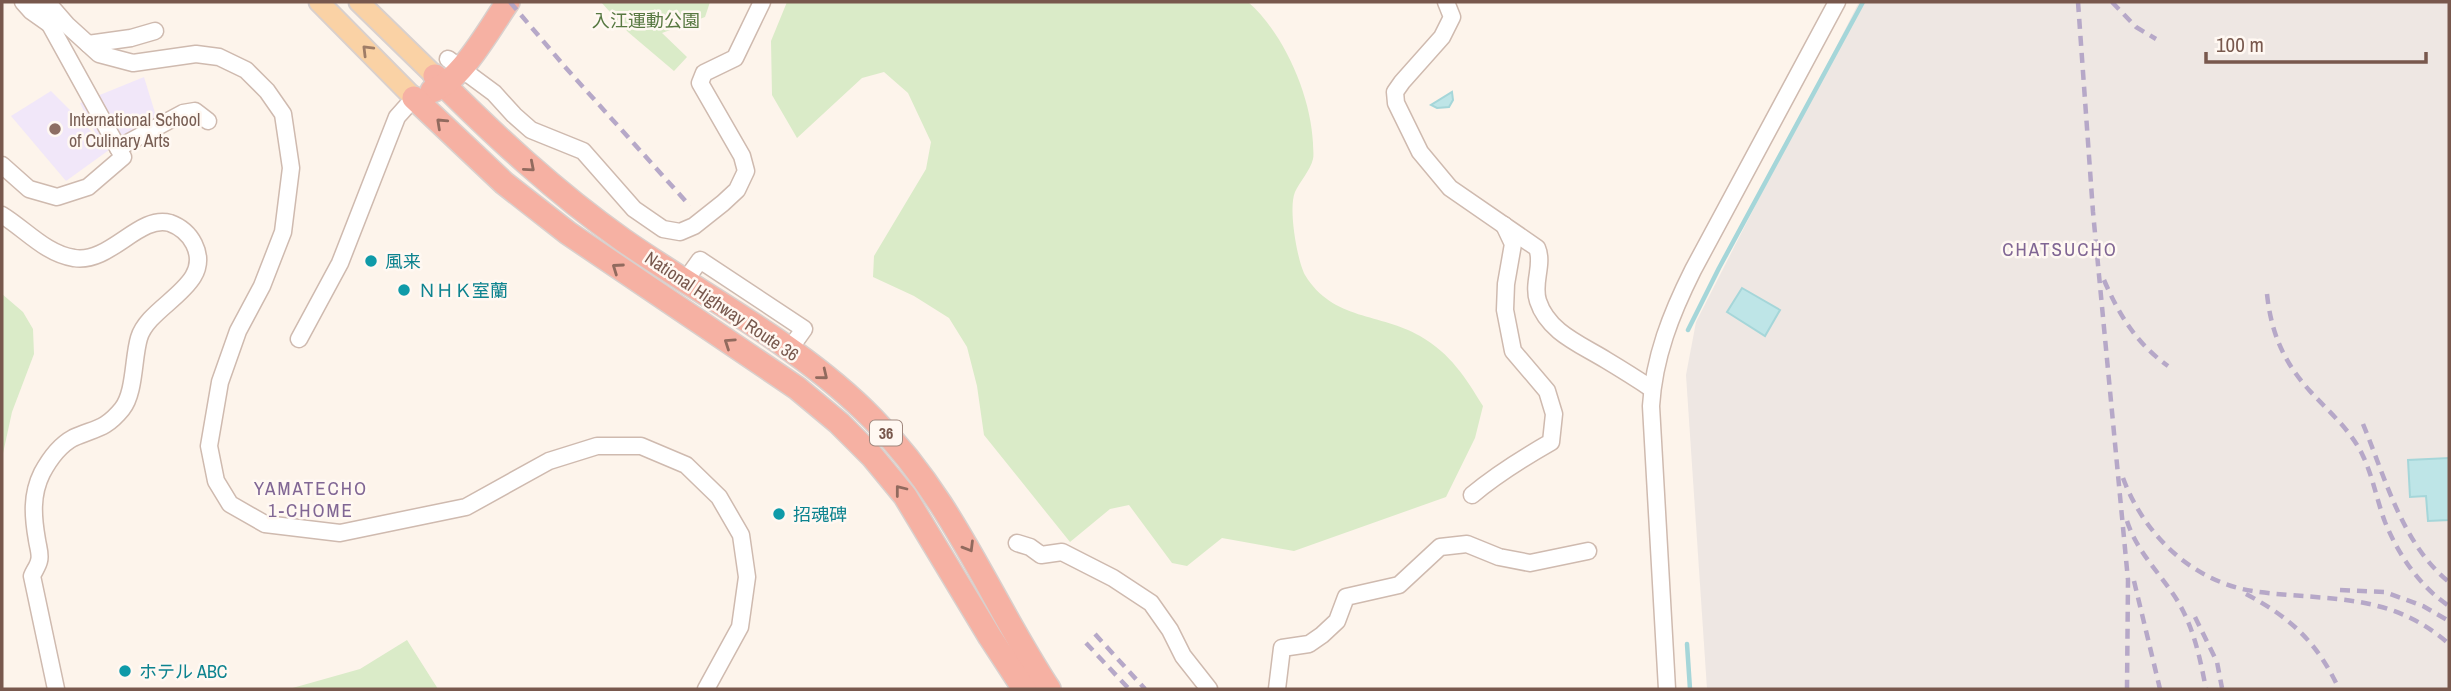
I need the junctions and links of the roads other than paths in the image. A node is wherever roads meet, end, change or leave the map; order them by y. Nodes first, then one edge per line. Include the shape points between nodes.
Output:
1 (23, 2) edge
2 (40, 2) edge
3 (47, 2) edge
4 (319, 2) edge
5 (359, 2) edge
6 (493, 2) edge
7 (508, 2) edge
8 (762, 2) edge
9 (1446, 2) edge
10 (1837, 2) edge
11 (49, 23) junction
12 (155, 31) dead end
13 (88, 44) junction
14 (453, 64) junction
15 (414, 98) junction
16 (201, 121) dead end
17 (118, 148) junction
18 (2, 165) edge
19 (2, 215) edge
20 (1504, 225) junction
21 (299, 339) dead end
22 (1652, 389) junction
23 (1472, 495) dead end
24 (1017, 543) dead end
25 (1588, 551) dead end
26 (949, 569) junction
27 (1022, 644) junction
28 (56, 689) edge
29 (706, 689) edge
30 (1010, 689) edge
31 (1024, 689) edge
32 (1049, 689) edge
33 (1060, 689) edge
34 (1209, 689) edge
35 (1277, 689) edge
36 (1667, 689) edge

1 - 11 street
2 - 11 street
3 - 13 street
15 -> 4 main road
5 - 14 main road
6 - 14 highway
7 - 14 highway
8 - 14 street via 735,58 704,73 700,83 742,156 743,181 723,204 680,232 663,229 635,209 583,151 531,130 495,93
9 - 20 street via 1452,17 1442,37 1395,92 1396,103 1420,152 1450,188
10 - 22 street via 1672,311
11 - 17 street
12 - 13 street
13 - 29 street via 99,54 133,63 196,54 219,57 246,71 283,114 290,168 283,232 219,382 209,446 216,481 230,504 265,524 340,533 466,507 549,461 597,446 641,446 686,465 719,497 741,535 747,577 740,627
14 - 15 highway
14 -> 27 highway, National Highway Route 36 / 36 via 487,129 534,170 622,239 789,350 872,418 924,477
15 - 21 street via 397,117 340,263
26 -> 15 highway, National Highway Route 36 / 36 via 905,496 839,424 796,388 568,233 504,183
16 - 17 street via 195,111 183,113
17 - 18 street via 123,157 88,187 57,197 29,189
19 - 28 street via 43,247 75,259 103,254 152,223 169,223 184,230 197,251 196,271 186,286 150,317 139,336 124,407 104,427 72,439 56,452 34,491 40,559 32,576
20 - 22 street via 1537,248 1541,256 1535,286 1542,313 1561,334
20 - 23 street via 1513,244 1505,310 1513,351 1547,391 1554,414 1551,442
22 - 36 street
24 - 34 street via 1041,555 1062,552 1151,603
25 - 35 street via 1530,562 1499,557 1467,544 1440,547 1399,585 1346,597 1337,621 1309,644 1282,649
26 - 30 highway
26 - 31 highway, 36
27 - 32 highway, 36
27 - 33 highway

